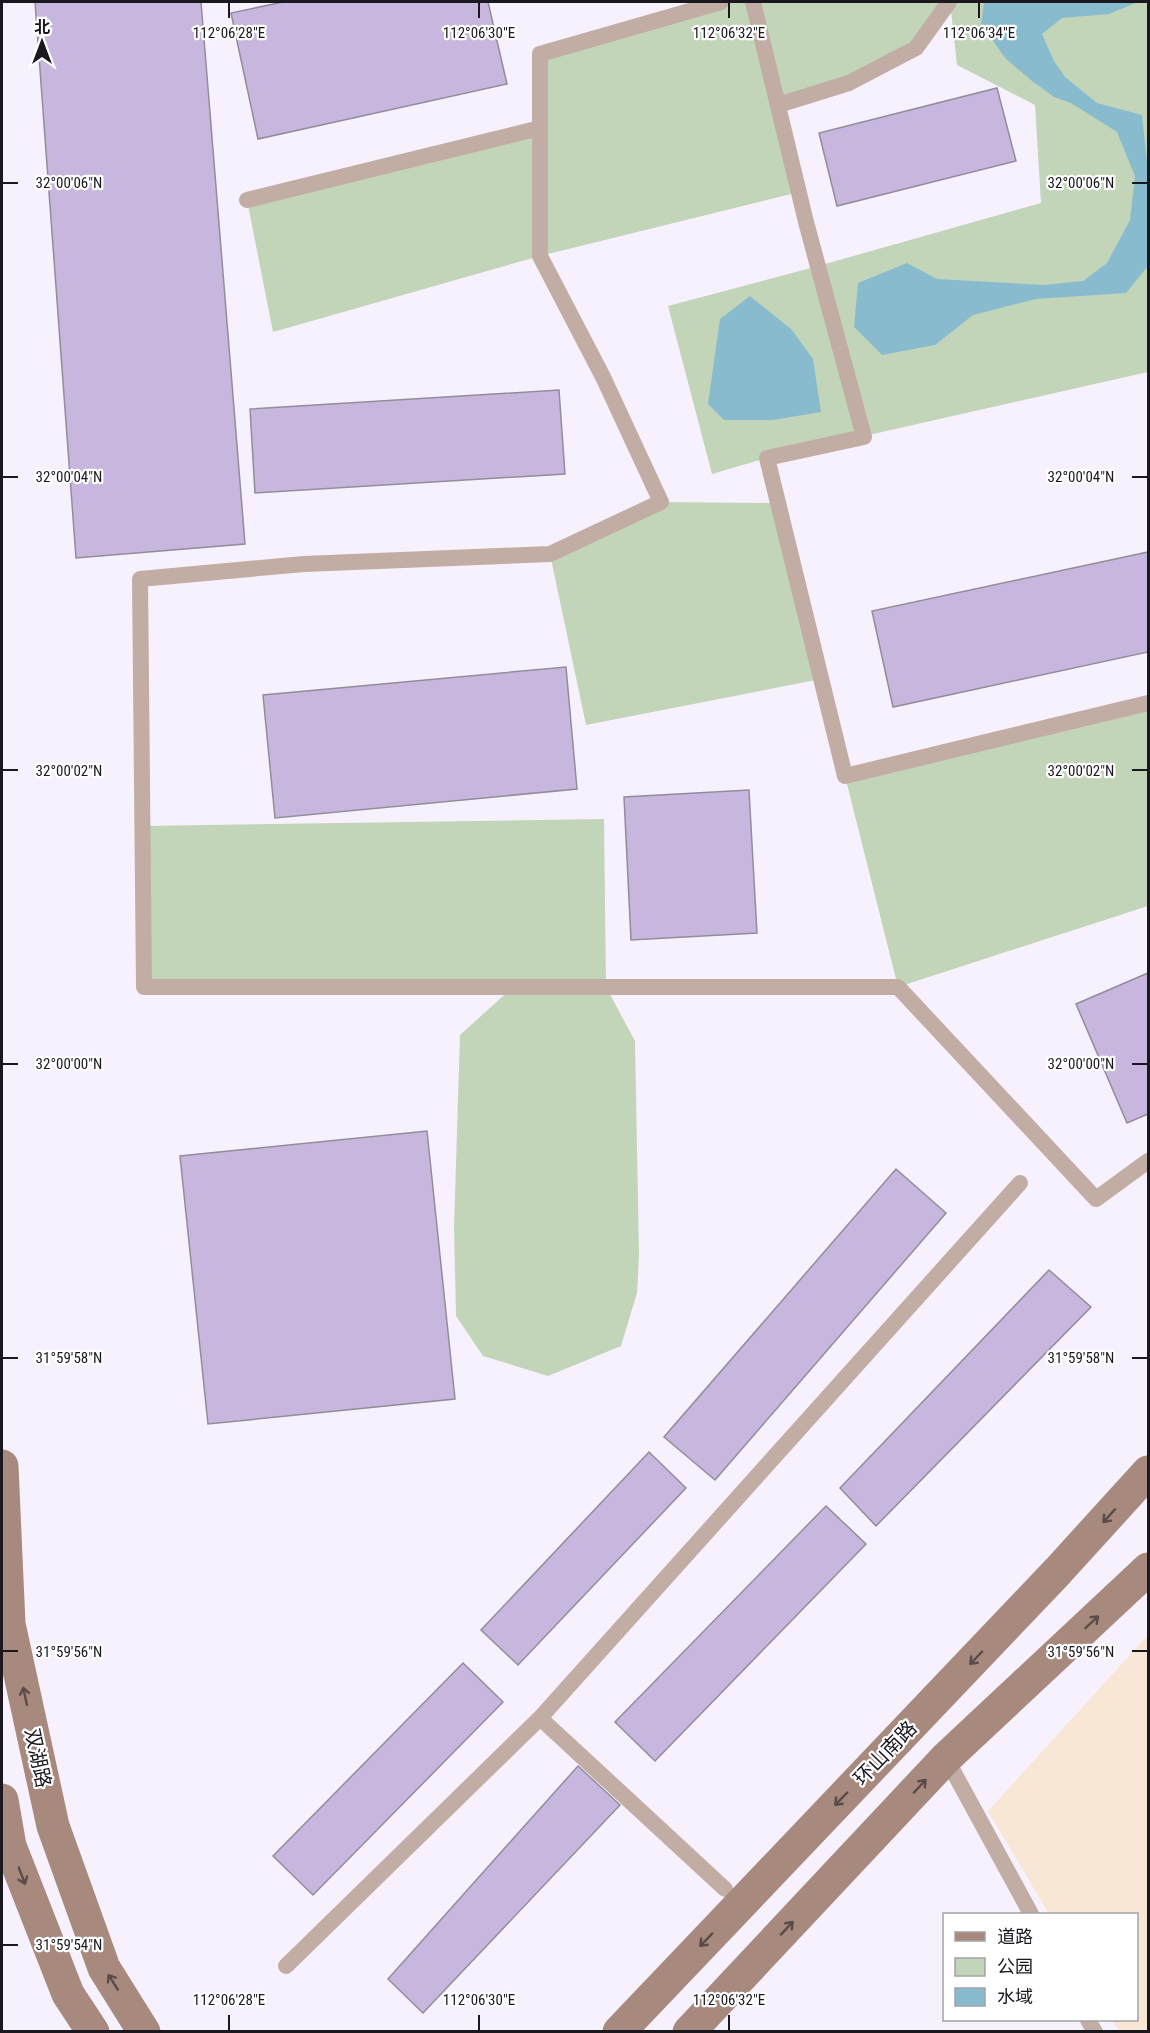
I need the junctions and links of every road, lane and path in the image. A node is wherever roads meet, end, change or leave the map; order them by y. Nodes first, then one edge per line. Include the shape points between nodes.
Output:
1 (721, 2) edge
2 (753, 2) edge
3 (949, 2) edge
4 (778, 105) junction
5 (540, 128) junction
6 (247, 200) dead end
7 (1149, 703) edge
8 (1149, 1161) edge
9 (1020, 1184) dead end
10 (2, 1466) edge
11 (1149, 1472) edge
12 (1149, 1569) edge
13 (540, 1718) junction
14 (946, 1758) junction
15 (2, 1800) edge
16 (725, 1888) dead end
17 (1030, 1913) edge
18 (286, 1966) dead end
19 (93, 2031) edge
20 (144, 2031) edge
21 (619, 2031) edge
22 (689, 2031) edge

1 - 5 lane via 540,54
2 - 4 lane
3 - 4 lane via 916,48 849,83
4 - 7 lane via 864,436 767,458 845,776
5 - 6 lane
5 - 8 lane via 540,256 603,377 661,502 550,554 303,564 140,579 144,987 898,987 1096,1199
9 - 13 lane
20 -> 10 main road, 双湖路 via 104,1968 53,1826 9,1624
11 -> 21 main road, 环山南路
14 -> 12 main road
13 - 16 lane
13 - 18 lane
14 - 17 lane
22 -> 14 main road
15 -> 19 main road via 10,1846 68,1994

